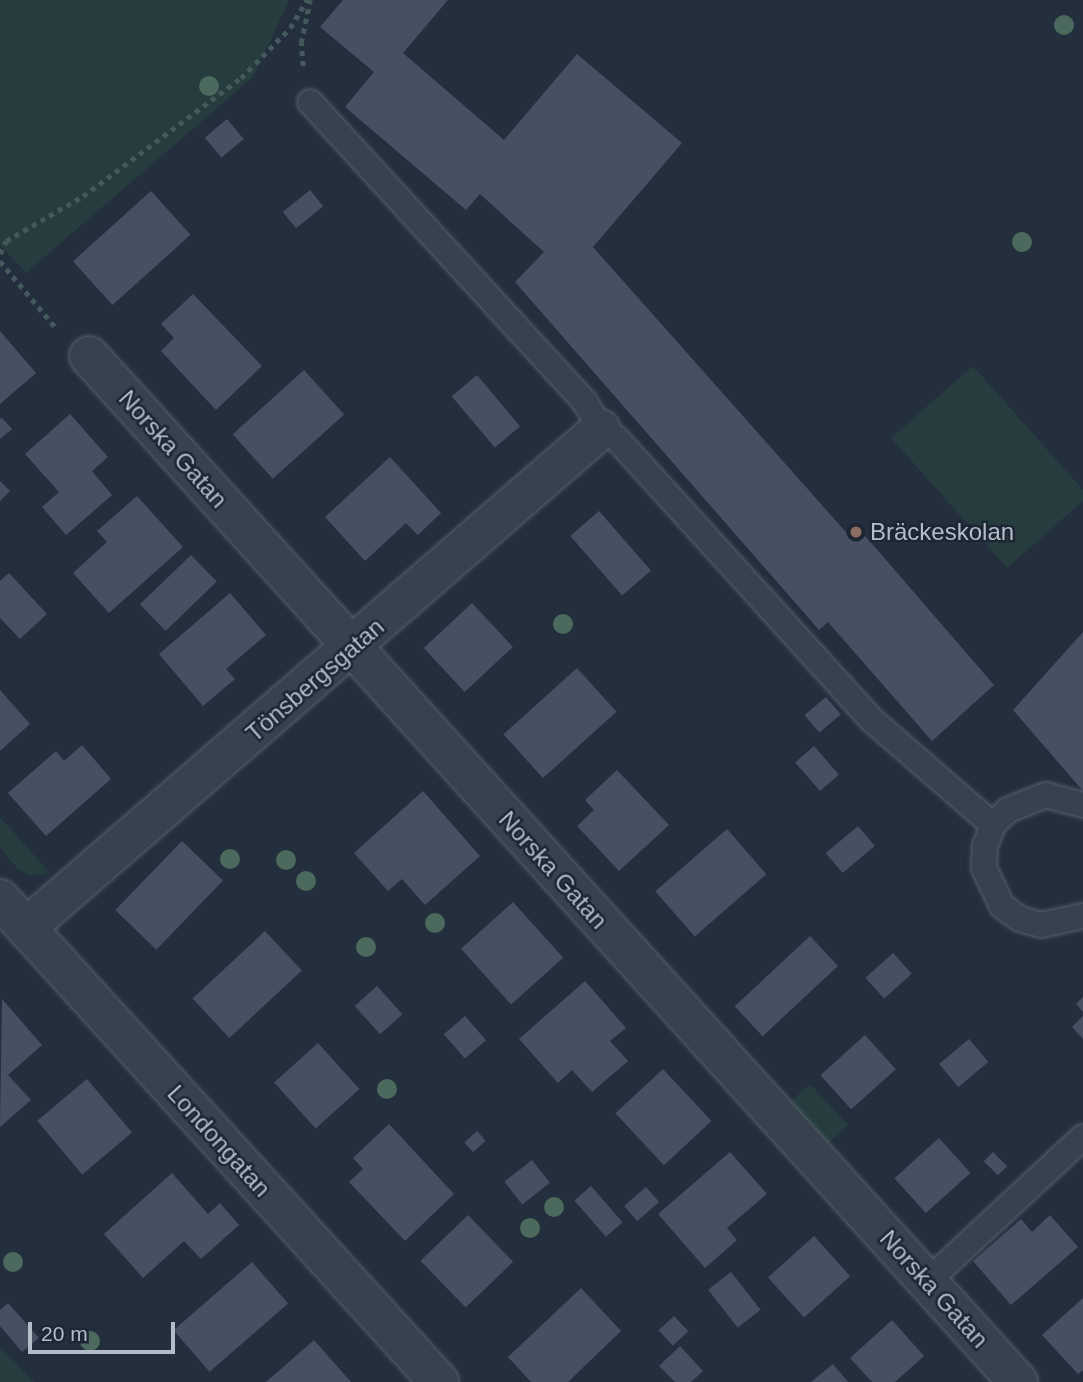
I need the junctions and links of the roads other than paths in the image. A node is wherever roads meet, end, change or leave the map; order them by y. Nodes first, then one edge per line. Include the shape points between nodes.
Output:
1 (310, 102) road end
2 (89, 356) road end
3 (601, 429) junction
4 (353, 648) junction
5 (1083, 805) edge
6 (993, 825) junction
7 (0, 899) edge
8 (1083, 916) edge
9 (26, 928) junction
10 (1083, 1137) edge
11 (927, 1282) junction
12 (439, 1382) edge
13 (1018, 1382) edge

1 - 3 lane via 585,402
2 - 4 street, Norska Gatan
3 - 4 street, Tönsbergsgatan
3 - 6 lane via 617,439 872,720
4 - 9 street, Tönsbergsgatan
4 - 11 street, Norska Gatan
5 - 6 lane via 1046,795 1026,799
6 - 8 lane via 985,846 984,868 1002,906 1020,919 1041,925
7 - 9 street, Londongatan
9 - 12 street, Londongatan
10 - 11 lane
11 - 13 street, Norska Gatan

